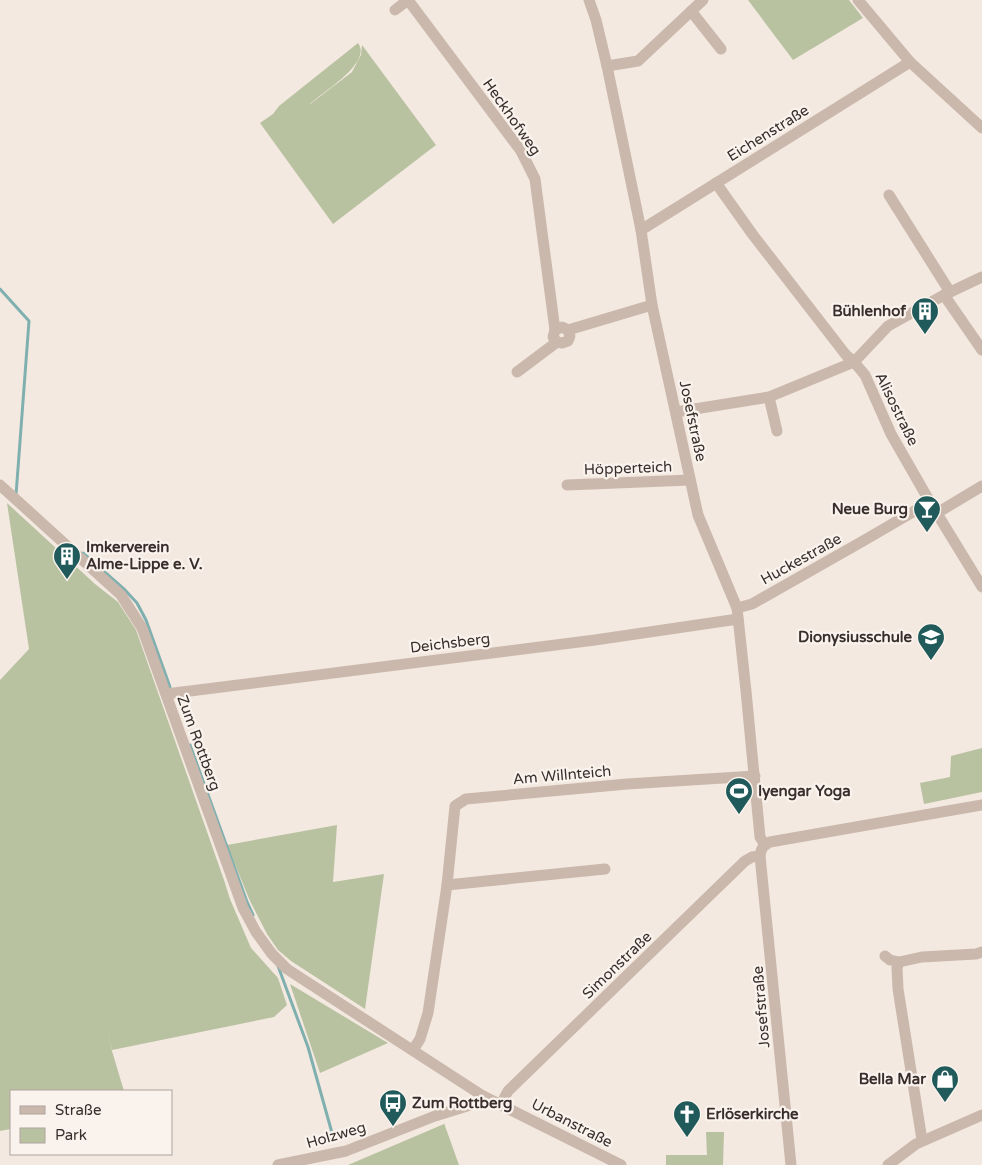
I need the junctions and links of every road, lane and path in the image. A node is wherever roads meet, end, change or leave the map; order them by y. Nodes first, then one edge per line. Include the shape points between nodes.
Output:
1 (408, 0) edge
2 (589, 0) edge
3 (703, 0) edge
4 (858, 0) edge
5 (395, 10) dead end
6 (691, 11) junction
7 (721, 48) dead end
8 (910, 62) junction
9 (606, 66) junction
10 (982, 128) edge
11 (716, 183) junction
12 (889, 195) dead end
13 (641, 230) junction
14 (982, 277) edge
15 (947, 294) junction
16 (652, 305) junction
17 (555, 330) junction
18 (568, 330) junction
19 (556, 342) junction
20 (982, 350) edge
21 (854, 362) junction
22 (517, 372) dead end
23 (768, 397) junction
24 (676, 412) junction
25 (777, 431) dead end
26 (690, 480) junction
27 (0, 485) edge
28 (568, 485) dead end
29 (982, 486) edge
30 (930, 502) junction
31 (937, 514) junction
32 (982, 587) edge
33 (738, 614) junction
34 (166, 694) junction
35 (754, 776) junction
36 (982, 804) edge
37 (763, 849) junction
38 (605, 869) dead end
39 (447, 885) junction
40 (982, 952) edge
41 (885, 956) dead end
42 (898, 962) junction
43 (412, 1050) junction
44 (483, 1096) junction
45 (501, 1104) junction
46 (982, 1115) edge
47 (922, 1140) junction
48 (278, 1165) edge
49 (621, 1165) edge
50 (791, 1165) edge
51 (888, 1165) edge

1 - 5 street
1 - 17 street, Heckhofweg via 521,151 535,179
2 - 9 street, Josefstraße
3 - 6 street
4 - 8 street
6 - 7 street
6 - 9 street via 638,61
8 - 10 street
8 - 11 street, Eichenstraße
9 - 13 street, Josefstraße
11 - 13 street, Eichenstraße
11 - 21 street, Alisostraße
12 - 15 street
13 - 16 street, Josefstraße
14 - 15 street
15 - 20 street
15 - 21 street via 888,326
16 - 18 street
16 - 24 street, Josefstraße
17 - 18 street via 562,327
17 - 19 street, Heckhofweg via 553,337
18 - 19 street via 568,341
19 - 22 street
21 - 23 street
21 - 30 street, Alisostraße via 865,375 891,434
23 - 24 street
23 - 25 street
24 - 26 street, Josefstraße
26 - 28 street, Höpperteich
26 - 33 street, Josefstraße via 698,515
27 - 34 street, Zum Rottberg via 121,595 142,628
29 - 31 street
30 - 31 street, Alisostraße
30 - 33 street, Huckestraße
31 - 32 street, Alisostraße
33 - 34 street, Deichsberg via 595,640
33 - 35 street, Josefstraße
34 - 43 street, Zum Rottberg via 243,908 256,932 287,969
35 - 37 street, Josefstraße
35 - 39 street, Am Willnteich via 466,799 455,806
36 - 37 street, Simonstraße via 770,842
37 - 45 street, Simonstraße via 745,862 508,1091
37 - 50 street, Josefstraße
38 - 39 street
39 - 43 street, Am Willnteich via 428,1013 420,1039
40 - 42 street
41 - 42 street
42 - 47 street via 898,989
43 - 44 street, Zum Rottberg
44 - 45 street, Urbanstraße
44 - 48 street, Holzweg via 477,1103 346,1151
45 - 49 street, Urbanstraße
46 - 47 street
47 - 51 street

